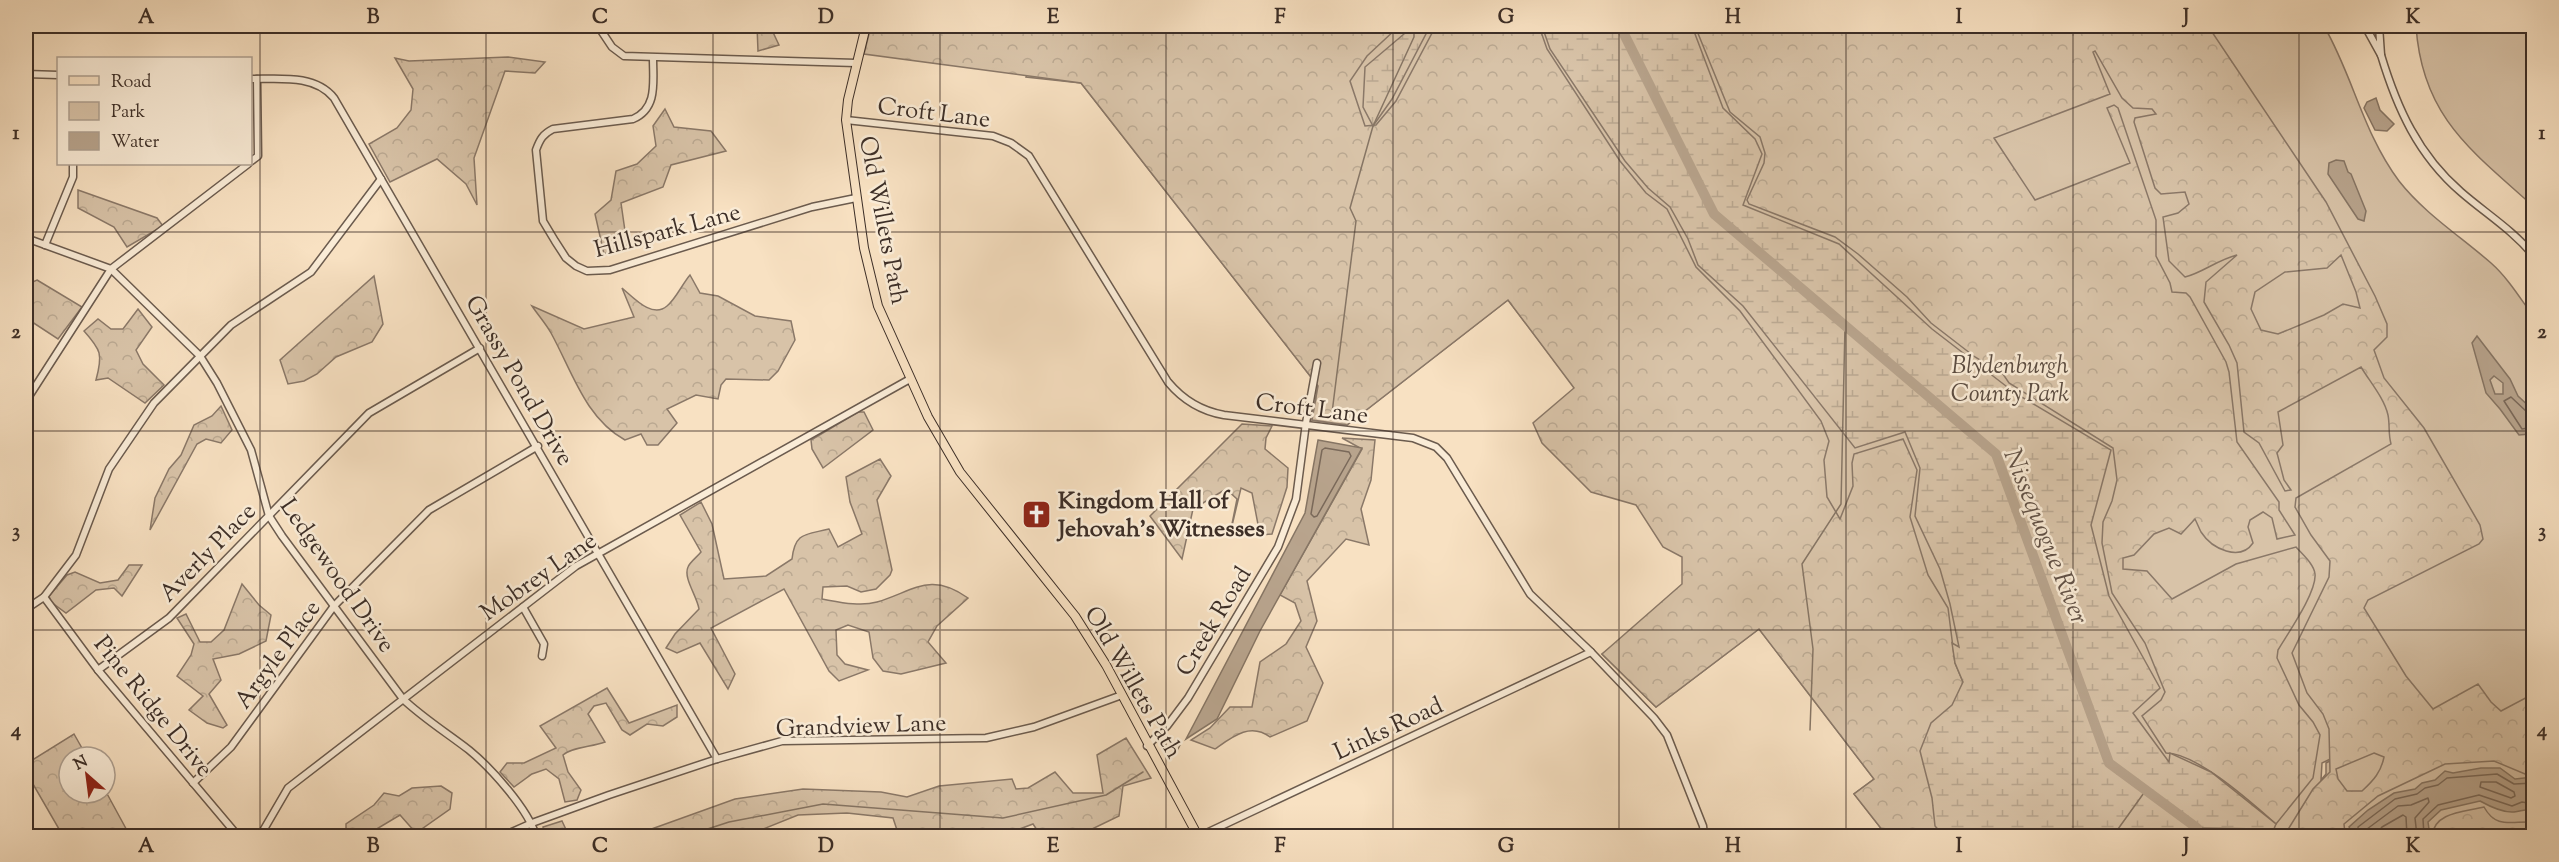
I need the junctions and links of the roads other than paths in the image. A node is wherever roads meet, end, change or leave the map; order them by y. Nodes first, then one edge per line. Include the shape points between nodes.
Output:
1 (598, 26) edge
2 (866, 26) edge
3 (2365, 26) edge
4 (2379, 26) edge
5 (2381, 55) junction
6 (653, 58) junction
7 (856, 63) junction
8 (26, 74) edge
9 (57, 75) edge
10 (254, 79) edge
11 (846, 120) junction
12 (252, 161) edge
13 (73, 165) edge
14 (246, 165) edge
15 (381, 179) junction
16 (856, 198) junction
17 (26, 238) edge
18 (45, 245) junction
19 (2534, 256) edge
20 (111, 269) junction
21 (480, 348) junction
22 (200, 356) junction
23 (1317, 363) dead end
24 (910, 379) junction
25 (26, 401) edge
26 (1306, 423) junction
27 (538, 446) junction
28 (268, 516) junction
29 (599, 552) junction
30 (44, 597) junction
31 (334, 606) junction
32 (523, 607) junction
33 (26, 609) edge
34 (1592, 652) junction
35 (542, 656) dead end
36 (98, 670) junction
37 (1122, 695) junction
38 (403, 699) junction
39 (1147, 746) junction
40 (717, 759) junction
41 (193, 783) junction
42 (532, 823) junction
43 (238, 837) edge
44 (260, 837) edge
45 (503, 837) edge
46 (536, 837) edge
47 (1199, 837) edge
48 (1704, 837) edge

1 - 6 street via 618,53
2 - 7 main road, Old Willets Path
3 - 5 street
4 - 5 street
5 - 19 street via 2396,102 2427,155 2458,189
6 - 7 street
6 - 16 street, Hillspark Lane via 652,94 644,115 553,129 539,141 536,150 543,221 566,258 576,266 587,271 610,270 812,207
7 - 11 main road, Old Willets Path
8 - 9 street
10 - 12 street via 258,156
10 - 15 street, Grassy Pond Drive via 314,82 327,89
11 - 16 main road, Old Willets Path
11 - 26 street, Croft Lane via 993,136 1011,143 1029,156 1039,171 1175,390 1209,412
13 - 18 street via 73,177
14 - 20 street
15 - 21 street, Grassy Pond Drive
15 - 22 street via 312,272 231,325
16 - 24 main road, Old Willets Path via 878,306
17 - 18 street, Ledgewood Drive
18 - 20 street, Ledgewood Drive
20 - 22 street, Ledgewood Drive
20 - 25 street
21 - 27 street, Grassy Pond Drive
21 - 28 street, Averly Place via 369,412
22 - 28 street, Ledgewood Drive via 251,450
22 - 30 street via 154,403 109,470 76,555
23 - 26 street, Creek Road
24 - 29 street, Mobrey Lane
24 - 37 main road, Old Willets Path via 960,472 1075,616
26 - 34 street, Croft Lane via 1413,438 1436,447 1447,458 1530,594
26 - 39 street, Creek Road via 1296,499 1278,547 1188,698
27 - 29 street, Grassy Pond Drive
27 - 31 street, Argyle Place via 429,510
28 - 31 street, Ledgewood Drive
28 - 36 street, Averly Place via 169,618
29 - 32 street, Mobrey Lane
29 - 40 street, Grassy Pond Drive
30 - 33 street
30 - 36 street, Pine Ridge Drive
31 - 38 street, Ledgewood Drive
31 - 41 street, Argyle Place via 231,747
32 - 35 street via 544,645
32 - 38 street, Mobrey Lane
34 - 47 street, Links Road
34 - 48 street, Croft Lane via 1667,735
36 - 41 street, Pine Ridge Drive
37 - 39 main road, Old Willets Path
37 - 40 street, Grandview Lane via 1034,727 986,738 782,741
38 - 42 street, Ledgewood Drive via 471,752 518,801
38 - 44 street, Mobrey Lane via 288,788
39 - 47 main road, Old Willets Path
40 - 42 street, Grandview Lane
41 - 43 street, Pine Ridge Drive
42 - 45 street, Grandview Lane
42 - 46 street, Ledgewood Drive

